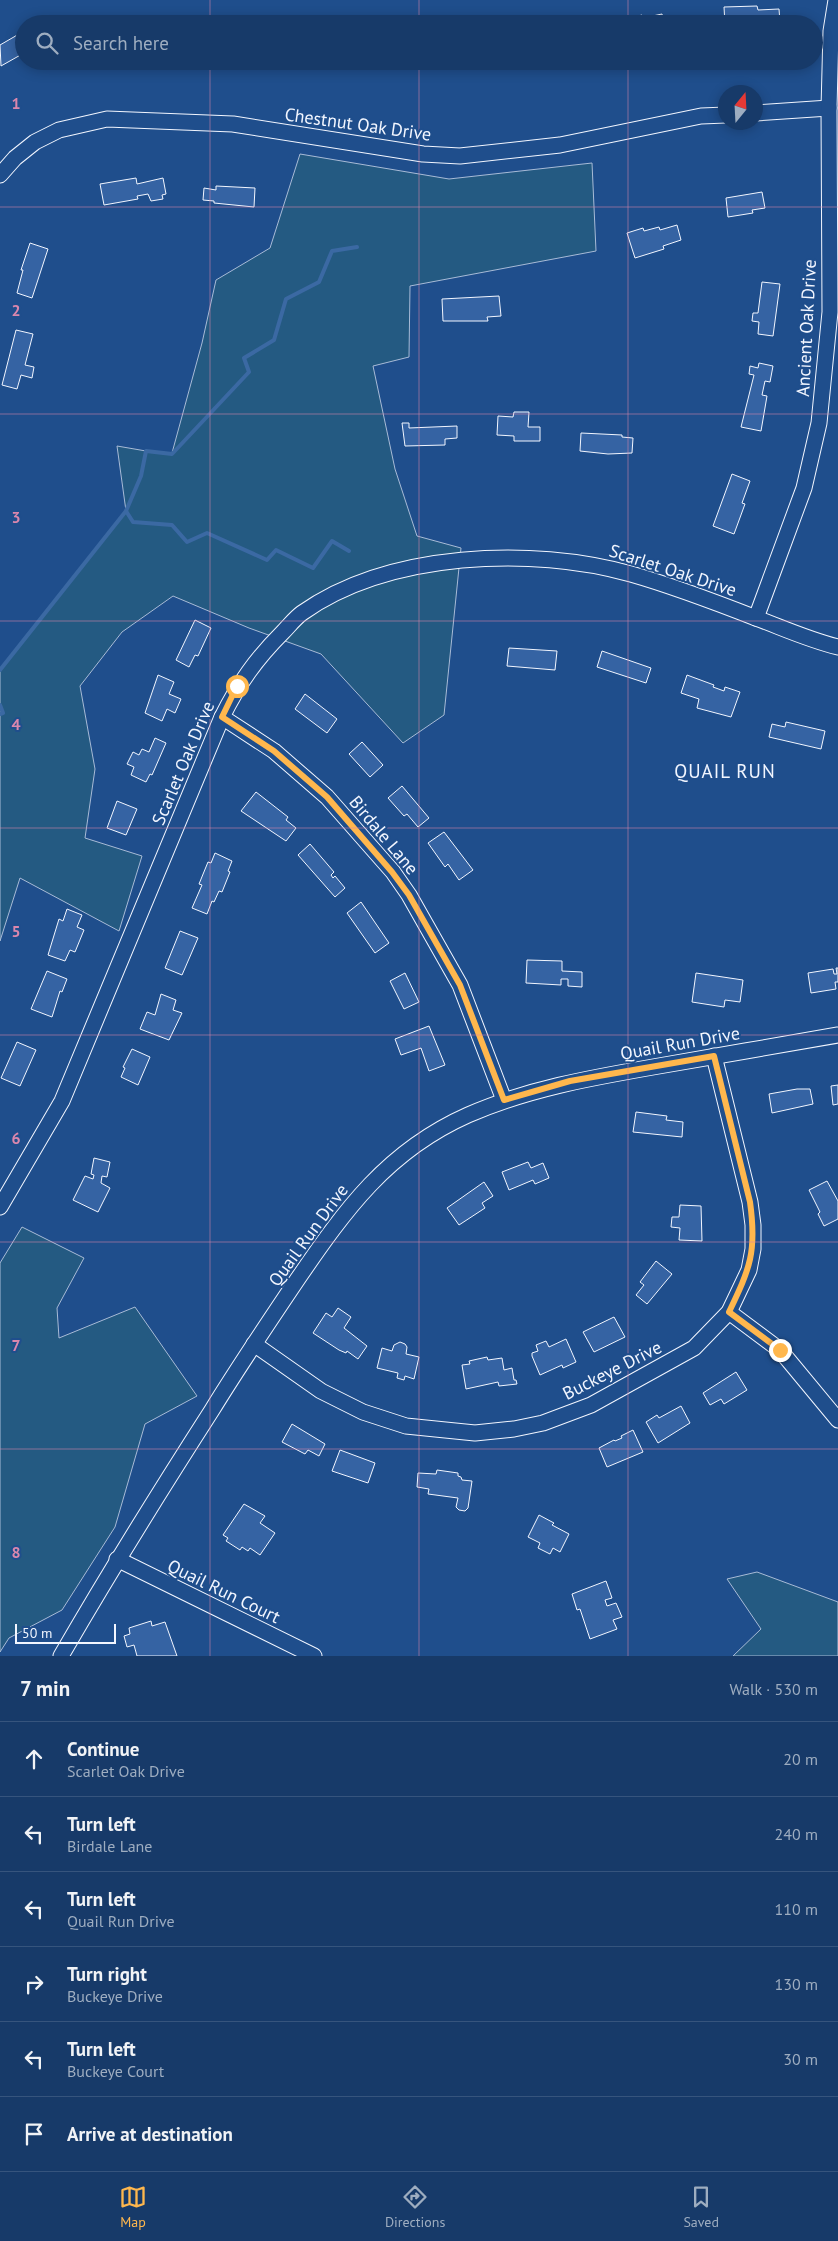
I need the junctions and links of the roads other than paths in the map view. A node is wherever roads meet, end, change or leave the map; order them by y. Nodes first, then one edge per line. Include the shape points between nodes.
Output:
1 (836, 0) edge
2 (829, 108) junction
3 (763, 113) edge
4 (718, 115) edge
5 (0, 175) edge
6 (756, 618) junction
7 (838, 646) edge
8 (222, 717) junction
9 (838, 1035) edge
10 (714, 1056) junction
11 (504, 1100) junction
12 (0, 1207) edge
13 (729, 1312) junction
14 (254, 1344) junction
15 (838, 1420) edge
16 (117, 1559) junction
17 (61, 1656) edge
18 (314, 1656) edge

1 - 2 street, Ancient Oak Drive via 831,31
2 - 3 street
2 - 6 street, Ancient Oak Drive via 830,312 819,422 804,488
4 - 5 street, Chestnut Oak Drive via 560,145 460,156 423,154 233,124 107,119 59,130 35,142
6 - 7 street, Scarlet Oak Drive via 810,640
6 - 8 street, Scarlet Oak Drive via 633,574 592,564 495,557 416,567 358,582 302,613 260,655 237,686
8 - 11 street, Birdale Lane via 274,751 327,797 404,887 460,985
8 - 12 street, Scarlet Oak Drive via 62,1101
9 - 10 street, Quail Run Drive
10 - 11 street, Quail Run Drive via 570,1081
10 - 13 street, Buckeye Drive via 753,1225 749,1270
11 - 14 street, Quail Run Drive via 434,1133 388,1166 341,1216
13 - 14 street, Buckeye Drive via 694,1348 591,1405 534,1425 475,1433 406,1426 363,1412 321,1391
13 - 15 street via 780,1350
14 - 16 street, Quail Run Drive
16 - 17 street, Quail Run Drive
16 - 18 street, Quail Run Court

